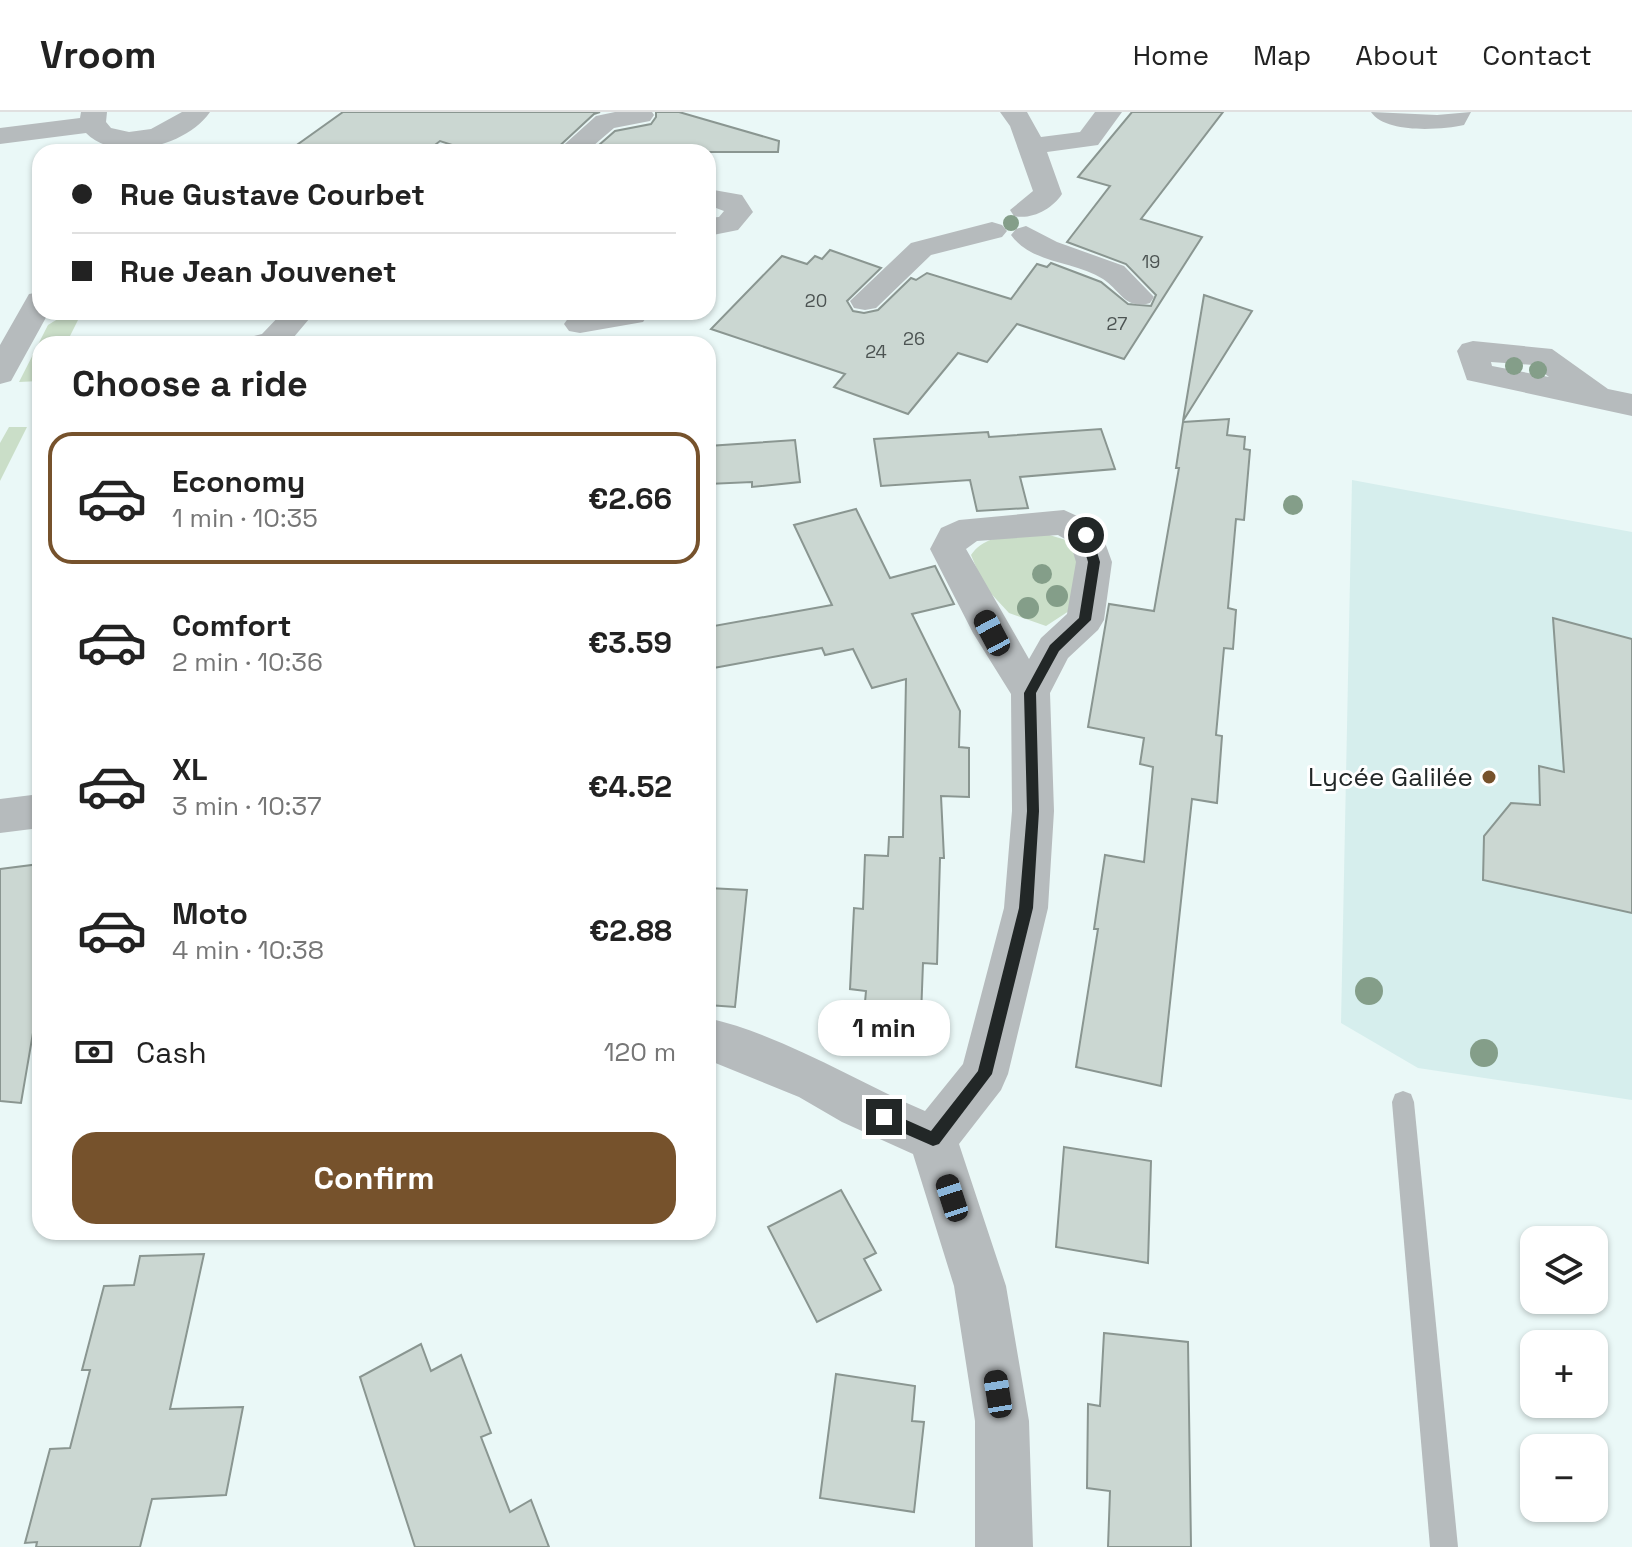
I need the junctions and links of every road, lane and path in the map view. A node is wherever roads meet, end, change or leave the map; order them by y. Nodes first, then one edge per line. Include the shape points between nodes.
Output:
1 (197, 112) edge
2 (1013, 112) edge
3 (1109, 112) edge
4 (1384, 112) edge
5 (1458, 112) edge
6 (641, 115) dead end
7 (93, 118) edge
8 (0, 136) edge
9 (121, 144) edge
10 (130, 144) edge
11 (579, 144) edge
12 (1031, 146) junction
13 (716, 198) edge
14 (1025, 222) junction
15 (716, 228) edge
16 (1139, 297) dead end
17 (865, 301) dead end
18 (32, 309) edge
19 (0, 315) edge
20 (32, 315) edge
21 (293, 320) edge
22 (603, 320) edge
23 (580, 324) dead end
24 (278, 336) edge
25 (0, 374) edge
26 (1599, 399) dead end
27 (1632, 405) edge
28 (1030, 693) junction
29 (32, 812) edge
30 (0, 816) edge
31 (716, 1041) edge
32 (1403, 1102) dead end
33 (933, 1139) junction
34 (1004, 1547) edge
35 (1444, 1547) edge

1 - 10 street via 171,131
2 - 12 street
3 - 12 street via 1088,139
4 - 5 street via 1437,123 1455,119
6 - 11 street via 605,122
7 - 8 street
7 - 9 street
12 - 14 street via 1048,194
13 - 15 street via 739,208 733,221
14 - 16 street via 1047,248 1113,272
14 - 17 street via 1006,207 991,212 985,221 992,231 921,249
18 - 19 street
20 - 25 street
21 - 24 street
22 - 23 street
26 - 27 street
28 - 28 street via 948,549 954,537 972,529 1064,522 1086,535 1094,562 1085,620 1054,648
28 - 33 street via 1033,811 1026,908 984,1074
29 - 30 street
31 - 33 street via 816,1081
32 - 35 lane
33 - 34 street via 980,1286 1002,1421

